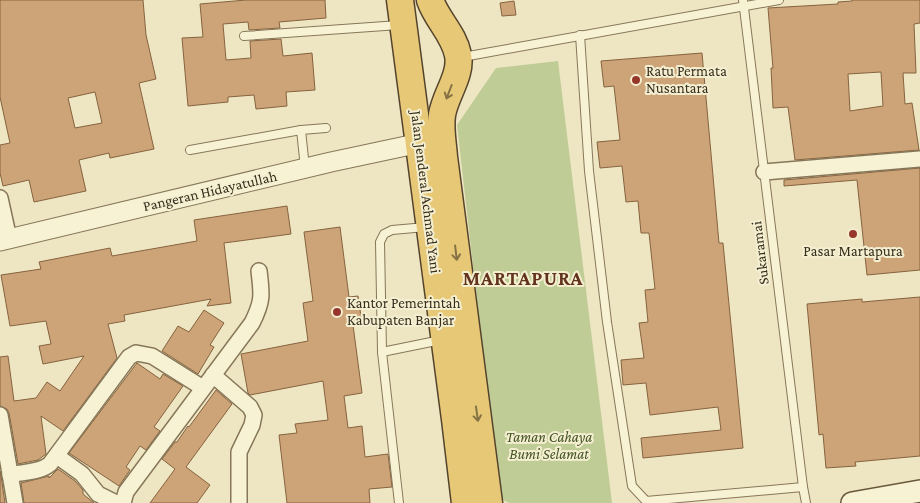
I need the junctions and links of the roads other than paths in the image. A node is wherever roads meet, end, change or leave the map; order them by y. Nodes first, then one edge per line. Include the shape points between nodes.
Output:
1 (430, 0) edge
2 (779, 0) edge
3 (744, 3) edge
4 (402, 12) edge
5 (580, 35) junction
6 (244, 36) dead end
7 (459, 58) junction
8 (326, 128) dead end
9 (301, 130) junction
10 (420, 143) junction
11 (190, 150) dead end
12 (920, 160) edge
13 (305, 168) junction
14 (764, 172) junction
15 (0, 198) edge
16 (441, 225) junction
17 (5, 240) edge
18 (259, 272) dead end
19 (455, 338) junction
20 (382, 352) junction
21 (213, 375) junction
22 (203, 388) junction
23 (0, 415) edge
24 (57, 456) junction
25 (10, 474) junction
26 (802, 487) junction
27 (920, 491) edge
28 (16, 503) edge
29 (116, 503) edge
30 (123, 503) edge
31 (239, 503) edge
32 (399, 503) edge
33 (465, 503) edge
34 (489, 503) edge
35 (806, 503) edge
36 (852, 503) edge

1 - 7 highway via 456,46
2 - 3 lane
3 - 5 lane
3 - 14 lane, Sukaramai
4 - 6 lane
4 - 10 highway, Jalan Jenderal Achmad Yani
5 - 7 lane
5 - 26 lane via 588,171 632,486 646,501
7 -> 16 highway, Jalan Jenderal Achmad Yani via 442,114
8 - 9 lane
9 - 11 lane
9 - 13 lane
10 - 13 street, Pangeran Hidayatullah
10 - 16 highway, Jalan Jenderal Achmad Yani
12 - 14 street
13 - 17 street, Pangeran Hidayatullah
14 - 26 lane, Sukaramai
15 - 17 street
16 - 19 highway, Jalan Jenderal Achmad Yani
16 - 20 lane via 392,230 384,234 380,242
18 - 21 street via 262,297 259,309
19 - 20 lane
19 - 33 highway, Jalan Jenderal Achmad Yani
19 -> 34 highway, Jalan Jenderal Achmad Yani
20 - 32 lane
21 - 22 street
21 - 31 street via 250,407 254,415 239,452
22 - 24 street via 152,356 136,353 129,357
22 - 30 street via 126,492
23 - 25 street
24 - 25 street via 47,466
24 - 29 street via 82,474 98,494
25 - 28 street
26 - 35 lane, Sukaramai
27 - 36 main road

